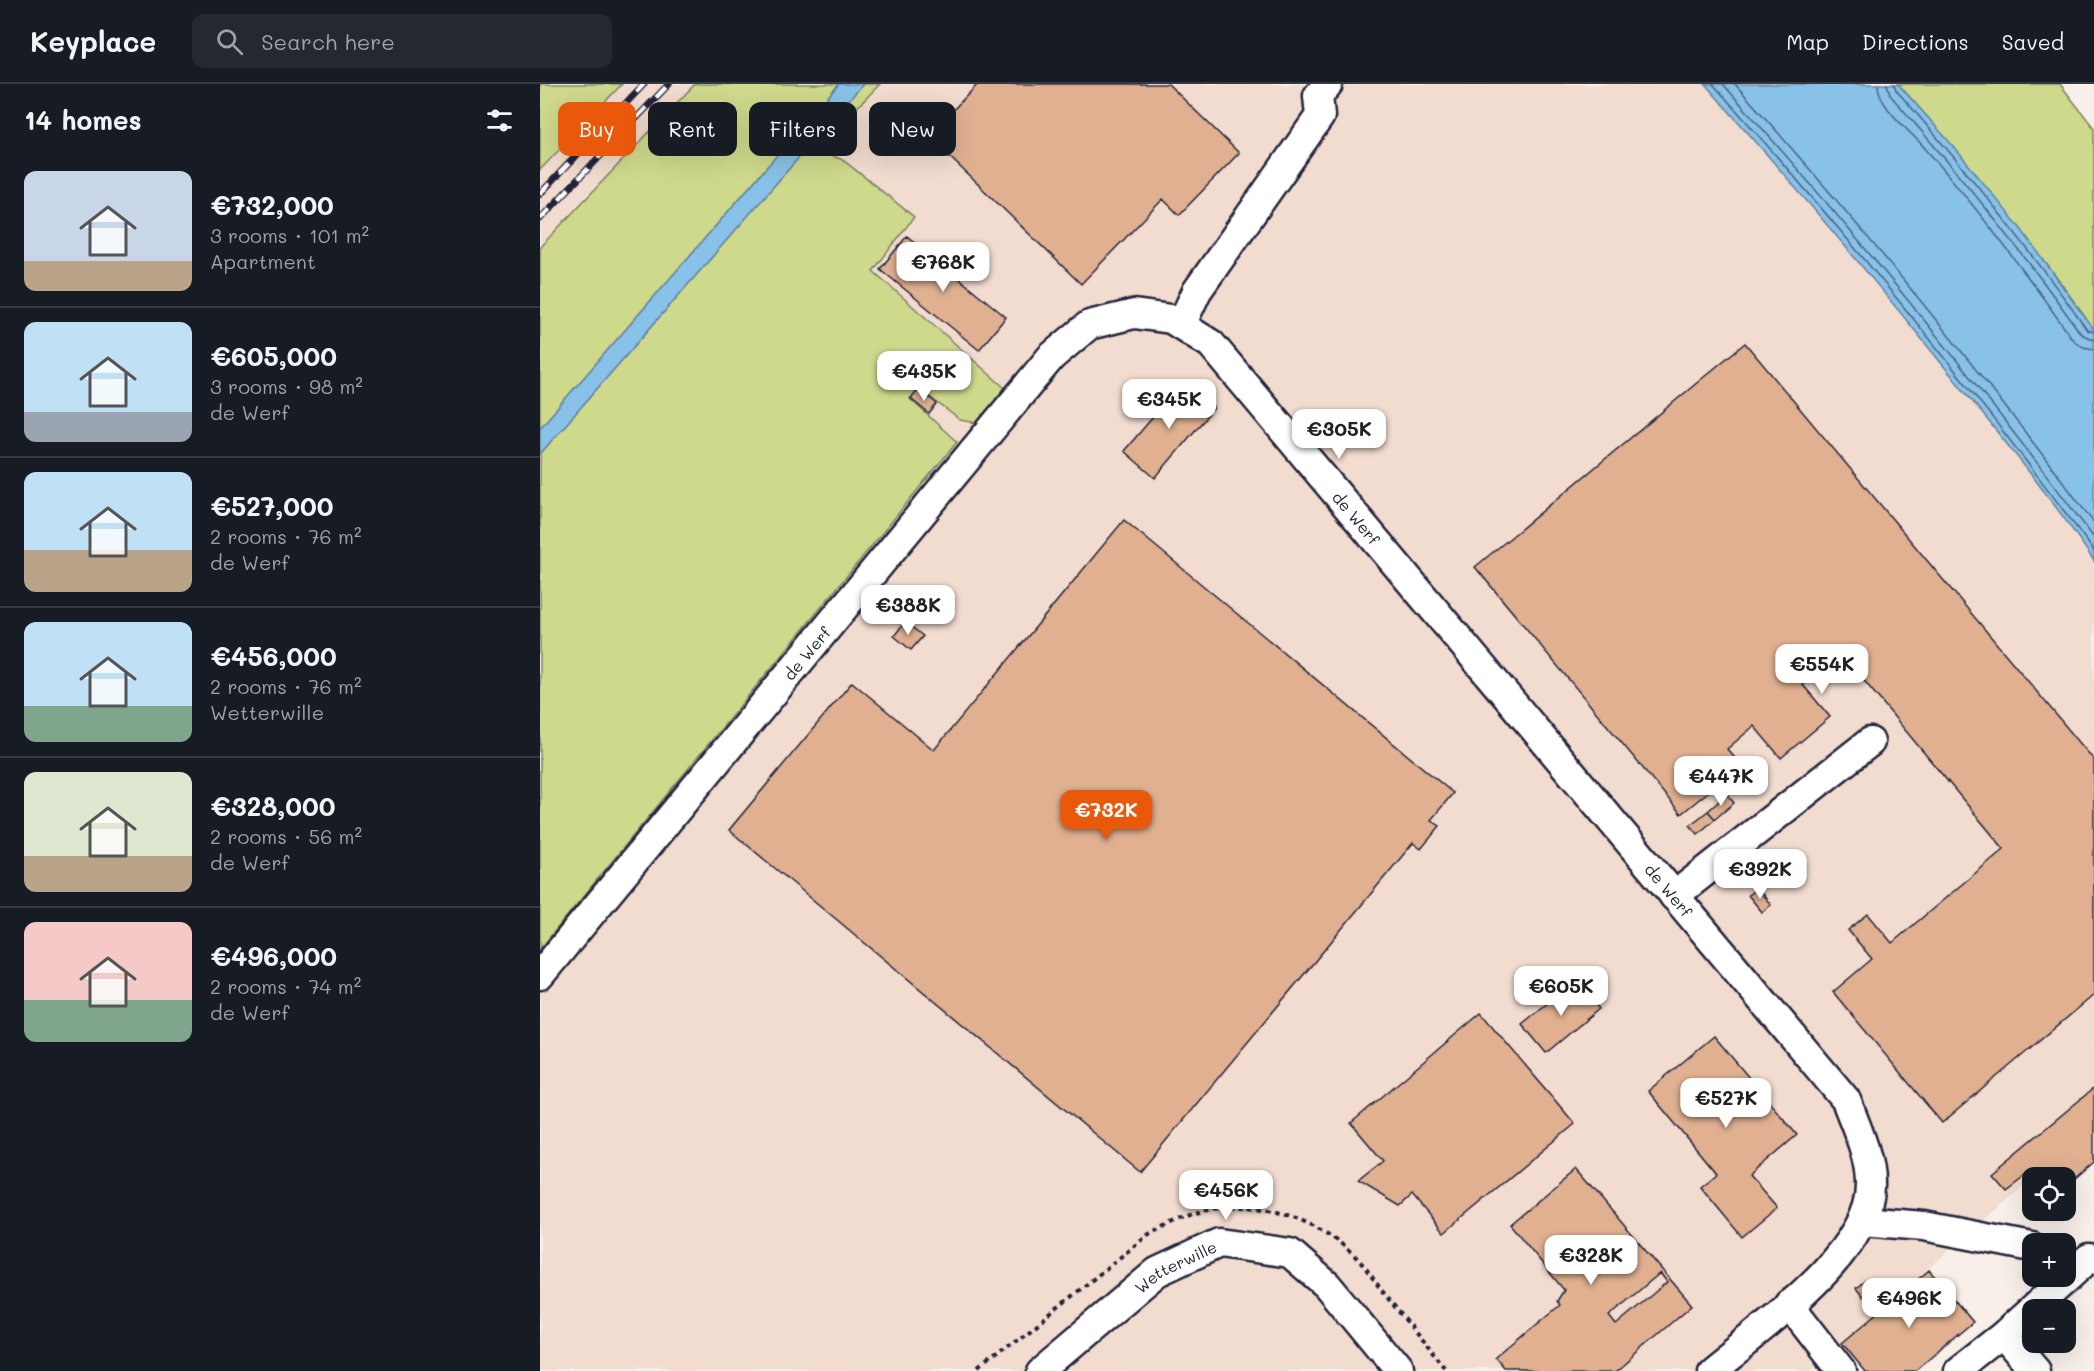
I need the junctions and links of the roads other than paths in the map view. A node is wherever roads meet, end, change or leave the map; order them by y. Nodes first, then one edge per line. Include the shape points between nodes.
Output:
1 (1328, 84) edge
2 (1181, 325) junction
3 (1870, 742) dead end
4 (1674, 896) junction
5 (540, 975) edge
6 (1862, 1221) junction
7 (2022, 1245) edge
8 (2083, 1257) edge
9 (1789, 1304) junction
10 (2004, 1335) junction
11 (1040, 1371) edge
12 (1398, 1371) edge
13 (1709, 1371) edge
14 (1841, 1371) edge
15 (1958, 1371) edge
16 (2035, 1371) edge

1 - 2 street via 1318,96 1320,116 1197,291
2 - 4 street, de Werf via 1211,344
2 - 5 street, de Werf via 1172,319 1134,314 1089,325 1051,357
3 - 4 street
4 - 6 street, de Werf via 1846,1100 1863,1144 1871,1185
6 - 7 street via 1924,1226
6 - 9 street, de Werf via 1837,1262
8 - 10 street
9 - 13 street, de Werf
9 - 14 street
10 - 15 street
10 - 16 street
11 - 12 street, Wetterwille via 1157,1272 1219,1243 1290,1253 1327,1285

